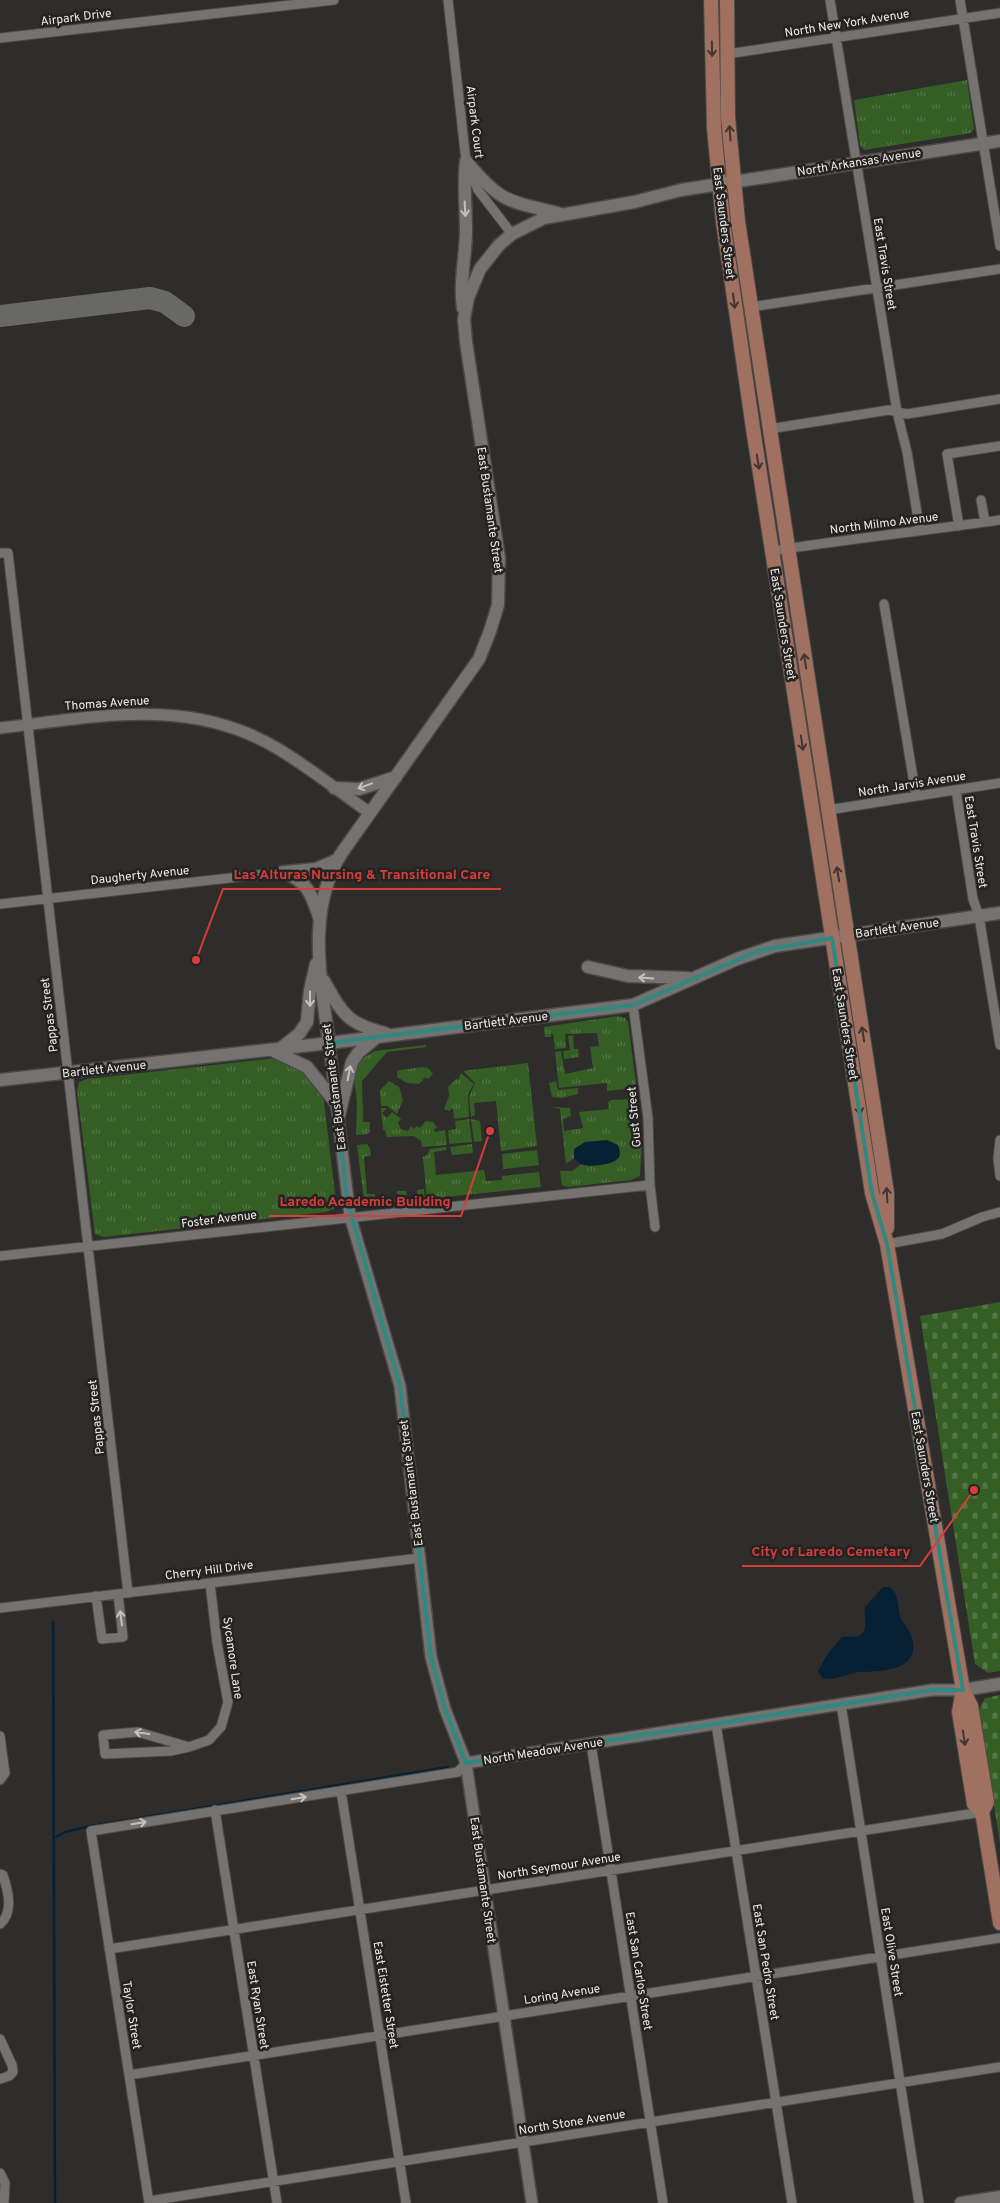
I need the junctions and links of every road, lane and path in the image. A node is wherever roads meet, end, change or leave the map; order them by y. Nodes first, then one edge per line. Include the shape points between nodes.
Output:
1 (334, 0) edge
2 (448, 0) edge
3 (711, 0) edge
4 (727, 0) edge
5 (830, 0) edge
6 (960, 0) edge
7 (1000, 13) edge
8 (963, 18) junction
9 (836, 37) junction
10 (0, 38) edge
11 (727, 54) junction
12 (1000, 141) edge
13 (983, 143) junction
14 (466, 161) junction
15 (856, 162) junction
16 (733, 181) junction
17 (718, 183) junction
18 (562, 214) junction
19 (512, 234) junction
20 (1000, 246) edge
21 (1000, 269) edge
22 (876, 288) junction
23 (751, 307) junction
24 (464, 319) junction
25 (741, 347) junction
26 (1000, 399) edge
27 (897, 412) junction
28 (769, 430) junction
29 (1000, 446) edge
30 (773, 456) junction
31 (981, 500) dead end
32 (1000, 520) edge
33 (985, 522) junction
34 (959, 526) junction
35 (920, 531) junction
36 (787, 549) junction
37 (772, 551) junction
38 (4, 553) edge
39 (884, 604) dead end
40 (792, 682) junction
41 (28, 724) junction
42 (0, 728) edge
43 (815, 731) junction
44 (396, 777) junction
45 (1000, 783) edge
46 (334, 788) junction
47 (956, 790) junction
48 (916, 795) junction
49 (828, 810) junction
50 (370, 813) junction
51 (337, 860) junction
52 (283, 872) junction
53 (48, 898) junction
54 (0, 904) edge
55 (1000, 913) edge
56 (979, 916) junction
57 (320, 920) junction
58 (847, 936) junction
59 (832, 938) junction
60 (318, 952) junction
61 (588, 967) dead end
62 (320, 974) junction
63 (695, 978) junction
64 (634, 1005) junction
65 (394, 1035) junction
66 (377, 1037) junction
67 (329, 1043) junction
68 (1000, 1045) edge
69 (276, 1049) junction
70 (68, 1073) junction
71 (0, 1080) edge
72 (336, 1103) junction
73 (338, 1119) junction
74 (1000, 1140) edge
75 (1000, 1176) edge
76 (650, 1185) junction
77 (1000, 1212) edge
78 (350, 1216) junction
79 (655, 1227) dead end
80 (887, 1244) junction
81 (88, 1246) junction
82 (0, 1256) edge
83 (420, 1558) junction
84 (210, 1583) junction
85 (128, 1593) junction
86 (118, 1594) junction
87 (96, 1596) junction
88 (0, 1608) edge
89 (1000, 1684) edge
90 (963, 1690) junction
91 (841, 1704) junction
92 (716, 1724) junction
93 (0, 1736) edge
94 (591, 1744) junction
95 (189, 1747) junction
96 (1, 1758) edge
97 (466, 1763) junction
98 (0, 1780) edge
99 (341, 1791) junction
100 (215, 1810) junction
101 (982, 1812) junction
102 (91, 1831) joint
103 (861, 1831) junction
104 (736, 1851) junction
105 (611, 1870) junction
106 (0, 1874) edge
107 (485, 1890) junction
108 (360, 1910) junction
109 (1000, 1923) edge
110 (0, 1924) edge
111 (234, 1930) junction
112 (1000, 1938) edge
113 (109, 1949) junction
114 (881, 1957) junction
115 (756, 1976) junction
116 (630, 1996) junction
117 (504, 2016) junction
118 (380, 2036) junction
119 (0, 2039) edge
120 (254, 2055) junction
121 (1000, 2067) edge
122 (129, 2075) junction
123 (0, 2079) edge
124 (900, 2083) junction
125 (776, 2102) junction
126 (650, 2122) junction
127 (522, 2142) junction
128 (399, 2161) junction
129 (0, 2173) edge
130 (274, 2181) junction
131 (1000, 2197) edge
132 (149, 2202) edge
133 (4, 2203) edge
134 (277, 2203) edge
135 (406, 2203) edge
136 (532, 2203) edge
137 (663, 2203) edge
138 (792, 2203) edge
139 (919, 2203) edge
140 (961, 2203) edge

1 - 10 street, Airpark Drive
2 - 14 street, Airpark Court
3 -> 17 main road, East Saunders Street
4 - 11 main road, East Saunders Street
5 - 9 street, East Travis Street
6 - 8 street
7 - 8 street, North New York Avenue
8 - 9 street, North New York Avenue
8 - 13 street
9 - 11 street, North New York Avenue
9 - 15 street, East Travis Street
16 -> 11 main road, East Saunders Street
12 - 13 main road, North Arkansas Avenue
13 - 15 main road, North Arkansas Avenue
13 - 20 street
14 - 18 main road via 485,184 504,198 523,206
14 - 19 street, Airpark Court via 478,190
14 -> 24 main road via 463,187 466,231 462,285
15 - 16 main road, North Arkansas Avenue
15 - 22 street, East Travis Street
16 - 17 main road, North Arkansas Avenue
16 - 23 main road, East Saunders Street
17 - 18 main road, East Bustamante Street
17 -> 25 main road, East Saunders Street
18 - 19 main road, East Bustamante Street via 544,218
19 - 24 main road, East Bustamante Street via 480,268
21 - 22 street
22 - 23 street
22 - 27 street, East Travis Street
23 - 28 main road, East Saunders Street
24 - 44 main road, East Bustamante Street via 499,558 498,605 479,659
25 - 30 main road via 750,354 760,427 765,445
25 -> 37 main road, East Saunders Street
26 - 27 street via 907,414
27 - 28 street via 888,410
27 - 35 street, East Travis Street
28 - 30 main road, East Saunders Street
29 - 34 street via 947,454
30 - 36 main road, East Saunders Street
31 - 33 street
32 - 33 street, North Milmo Avenue
33 - 34 street, North Milmo Avenue
34 - 35 street, North Milmo Avenue
35 - 36 street, North Milmo Avenue
36 - 37 street, North Milmo Avenue
43 -> 36 main road, East Saunders Street
37 - 40 main road, East Saunders Street
38 - 41 street, Pappas Street
39 - 48 street
40 - 43 main road via 800,688 806,721
40 -> 59 main road, East Saunders Street
41 - 42 street, Thomas Avenue
41 - 46 street, Thomas Avenue via 157,713 216,722 279,750
41 - 53 street, Pappas Street
43 - 49 main road, East Saunders Street
44 -> 46 main road via 359,789
44 - 50 main road, East Bustamante Street
45 - 47 street, North Jarvis Avenue
46 - 50 street, Thomas Avenue
47 - 48 street, North Jarvis Avenue
47 - 56 street, East Travis Street via 972,899
48 - 49 street, North Jarvis Avenue
58 -> 49 main road, East Saunders Street
50 - 51 main road, East Bustamante Street
51 - 52 main road via 316,869
51 - 57 main road, East Bustamante Street via 328,882
52 - 53 street, Daugherty Avenue
52 - 57 main road via 306,886
53 - 54 street, Daugherty Avenue
53 - 70 street, Pappas Street
55 - 56 main road, Bartlett Avenue
56 - 58 main road, Bartlett Avenue
56 - 68 street, East Travis Street
57 - 60 main road, East Bustamante Street
58 - 59 main road, Bartlett Avenue
80 -> 58 main road, East Saunders Street via 887,1192
59 - 63 main road, Bartlett Avenue via 775,946
59 -> 80 main road, East Saunders Street via 872,1193
60 - 62 main road, East Bustamante Street
60 -> 69 main road via 307,1022 299,1034
63 -> 61 main road via 628,976
62 - 65 main road via 338,1007 349,1019 362,1027
62 - 67 main road, East Bustamante Street
63 - 64 main road, Bartlett Avenue
64 - 65 main road, Bartlett Avenue
64 - 76 street, Gust Street via 648,1118
65 - 66 main road, Bartlett Avenue
66 - 67 main road, Bartlett Avenue
73 -> 66 main road via 352,1062
67 - 69 main road, Bartlett Avenue
67 - 72 street, East Bustamante Street
69 - 70 main road, Bartlett Avenue
69 - 72 main road via 308,1066
70 - 71 main road, Bartlett Avenue
70 - 81 street, Pappas Street
72 - 73 street, East Bustamante Street
73 - 78 street, East Bustamante Street
74 - 75 street
76 - 78 street, Foster Avenue
76 - 79 street, Gust Street
77 - 80 street via 942,1234
78 - 81 street, Foster Avenue
78 - 83 street, East Bustamante Street via 400,1386
80 - 90 main road, East Saunders Street
81 - 82 street, Foster Avenue
81 - 85 street, Pappas Street
83 - 84 street, Cherry Hill Drive
83 - 97 street, East Bustamante Street via 436,1682
84 - 85 street, Cherry Hill Drive
84 - 95 street, Sycamore Lane via 228,1702 221,1727 209,1740
85 - 86 street, Cherry Hill Drive
86 - 87 street, Cherry Hill Drive
87 -> 86 street via 102,1639 123,1637
87 - 88 street, Cherry Hill Drive
89 - 90 main road, North Meadow Avenue
90 - 91 street, North Meadow Avenue via 932,1690
90 - 101 main road, East Saunders Street via 960,1712 974,1804
91 - 92 street, North Meadow Avenue
91 - 103 street, East Olive Street
92 - 94 street, North Meadow Avenue
92 - 104 street, East San Pedro Street
93 - 96 street
94 - 97 street, North Meadow Avenue
94 - 105 street, East San Carlos Street
95 -> 95 street, Sycamore Lane via 138,1732 103,1735 105,1754
96 - 98 street via 5,1773
97 - 99 street, North Meadow Avenue via 458,1772
97 - 107 street, East Bustamante Street
100 -> 99 street, North Meadow Avenue
99 - 108 street, East Eistetter Street
102 -> 100 street, North Meadow Avenue
100 - 111 street, East Ryan Street
101 - 103 street, North Seymour Avenue
101 - 109 main road, East Saunders Street
102 - 113 street, Taylor Street
103 - 104 street, North Seymour Avenue
103 - 114 street, East Olive Street
104 - 105 street, North Seymour Avenue
104 - 115 street, East San Pedro Street
105 - 107 street, North Seymour Avenue
105 - 116 street, East San Carlos Street
106 - 110 street via 8,1893 7,1916
107 - 108 street, North Seymour Avenue
107 - 117 street, East Bustamante Street
108 - 111 street, North Seymour Avenue
108 - 118 street, East Eistetter Street
111 - 113 street, North Seymour Avenue
111 - 120 street, East Ryan Street
112 - 114 street, Loring Avenue
113 - 122 street, Taylor Street
114 - 115 street, Loring Avenue
114 - 124 street, East Olive Street
115 - 116 street, Loring Avenue
115 - 125 street, East San Pedro Street
116 - 117 street, Loring Avenue
116 - 126 street, East San Carlos Street
117 - 118 street, Loring Avenue
117 - 127 street, East Bustamante Street
118 - 120 street, Loring Avenue
118 - 128 street, East Eistetter Street
119 - 123 street via 13,2072
120 - 122 street, Loring Avenue
120 - 130 street, East Ryan Street
121 - 124 street, North Stone Avenue
122 - 132 street, Taylor Street
124 - 125 street, North Stone Avenue
124 - 139 street, East Olive Street
125 - 126 street, North Stone Avenue
125 - 138 street, East San Pedro Street
126 - 127 street, North Stone Avenue
126 - 137 street, East San Carlos Street
127 - 128 street, North Stone Avenue
127 - 136 street, East Bustamante Street
128 - 130 street, North Stone Avenue
128 - 135 street, East Eistetter Street
129 - 133 street via 5,2183
130 - 132 street, North Stone Avenue
130 - 134 street, East Ryan Street
131 - 140 main road

